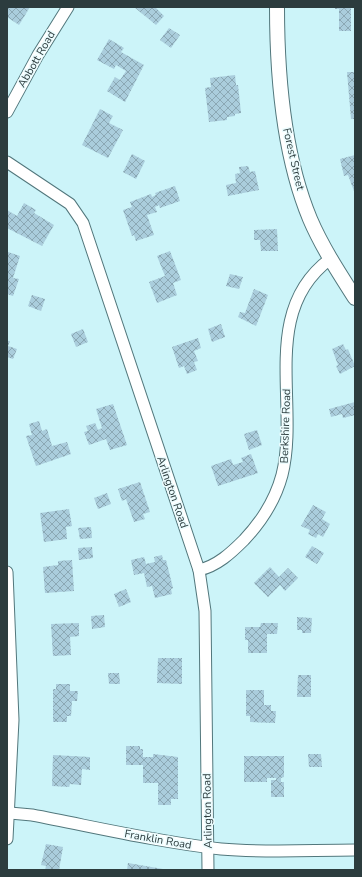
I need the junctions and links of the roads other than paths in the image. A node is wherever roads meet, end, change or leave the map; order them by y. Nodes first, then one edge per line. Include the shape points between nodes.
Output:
1 (68, 7) edge
2 (277, 7) edge
3 (7, 112) edge
4 (7, 162) edge
5 (330, 259) junction
6 (355, 298) edge
7 (199, 570) junction
8 (7, 572) edge
9 (10, 813) junction
10 (7, 839) edge
11 (208, 847) junction
12 (355, 850) edge
13 (208, 870) edge

1 - 3 street, Abbott Road via 38,54
2 - 5 street, Forest Street via 281,83 291,153 310,219
4 - 7 street, Arlington Road via 70,204 83,223
5 - 6 street, Forest Street
5 - 7 street, Berkshire Road via 315,270 304,285 291,319 286,353 284,463 276,495 262,519 238,545 217,563
7 - 11 street, Arlington Road via 206,611
8 - 9 street via 13,714
9 - 10 street
9 - 11 street, Franklin Road
11 - 12 street, Franklin Road via 253,851
11 - 13 street, Arlington Road

